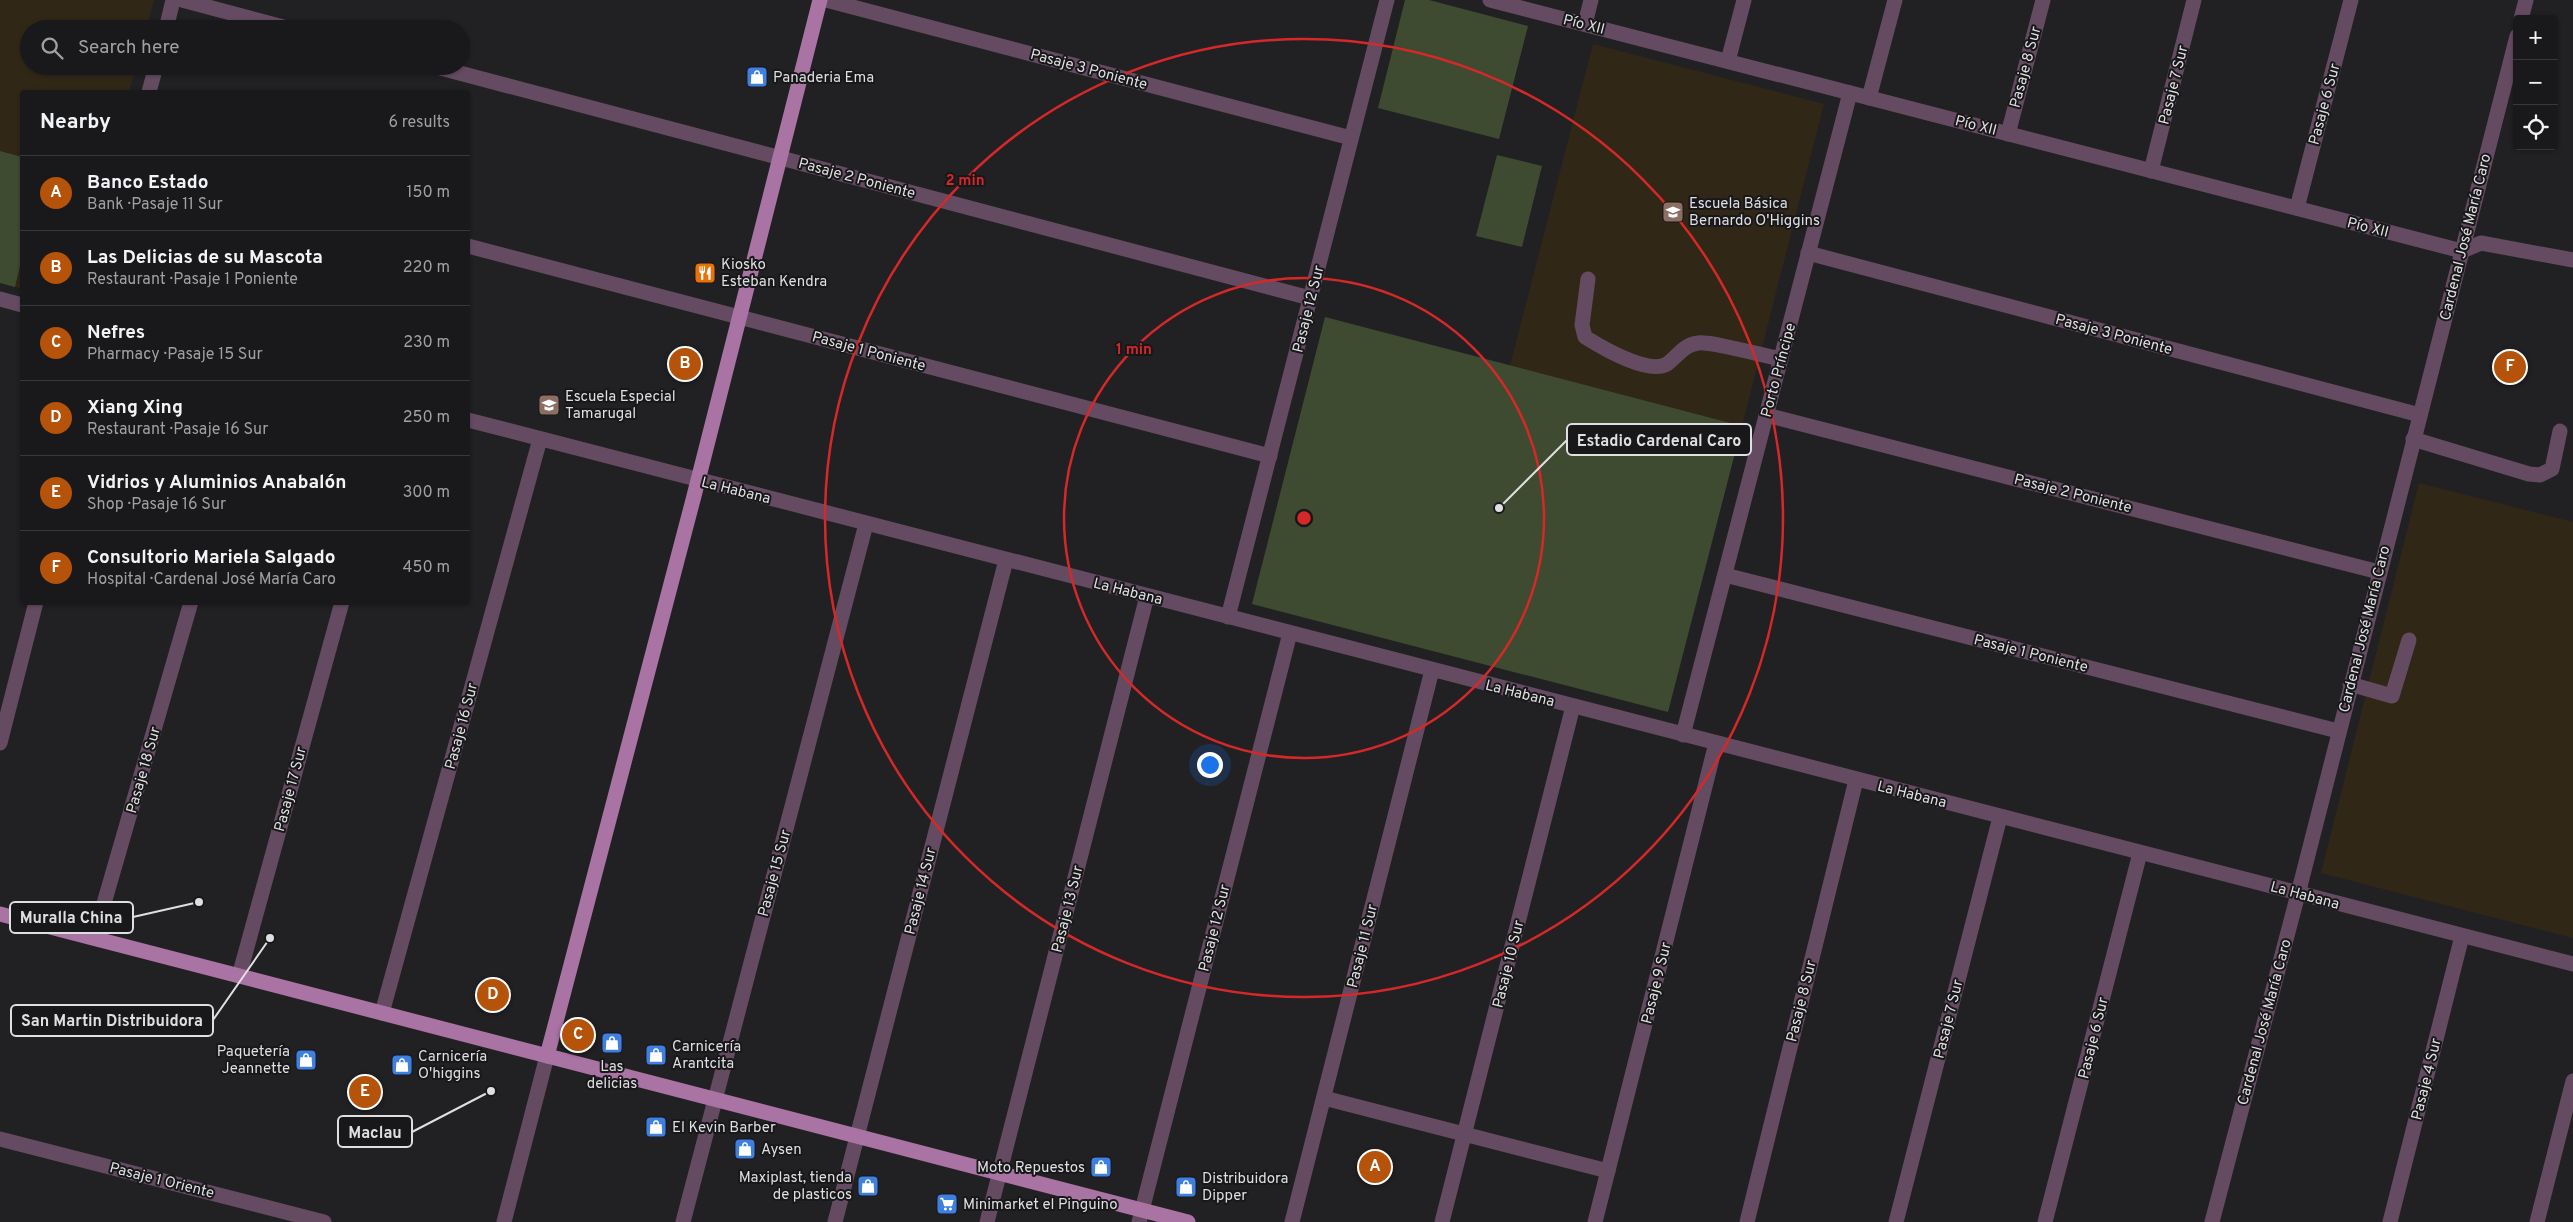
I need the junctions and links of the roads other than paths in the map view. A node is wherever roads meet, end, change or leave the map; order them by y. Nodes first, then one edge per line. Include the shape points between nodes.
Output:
1 (173, 0) edge
2 (182, 0) edge
3 (820, 0) edge
4 (826, 0) edge
5 (1387, 0) edge
6 (1490, 0) edge
7 (1592, 0) edge
8 (1744, 0) edge
9 (1895, 0) edge
10 (2043, 0) edge
11 (2194, 0) edge
12 (2350, 0) edge
13 (2526, 0) edge
14 (2522, 15) edge
15 (168, 20) edge
16 (257, 20) edge
17 (1585, 24) junction
18 (2513, 52) edge
19 (1728, 61) junction
20 (154, 75) edge
21 (467, 75) edge
22 (150, 90) edge
23 (1850, 93) junction
24 (1869, 98) junction
25 (2008, 134) junction
26 (1352, 138) junction
27 (779, 158) junction
28 (2151, 171) junction
29 (2297, 208) junction
30 (470, 247) edge
31 (2462, 251) junction
32 (1808, 253) junction
33 (2573, 260) edge
34 (1588, 279) dead end
35 (1310, 298) junction
36 (0, 299) edge
37 (20, 304) edge
38 (738, 317) junction
39 (1781, 359) junction
40 (1766, 415) junction
41 (2420, 415) junction
42 (470, 421) edge
43 (2560, 431) dead end
44 (540, 439) junction
45 (2413, 439) junction
46 (1270, 456) junction
47 (698, 480) junction
48 (866, 524) junction
49 (1006, 560) junction
50 (2379, 572) junction
51 (1725, 575) junction
52 (1147, 596) junction
53 (35, 605) edge
54 (190, 605) edge
55 (341, 605) edge
56 (1228, 617) junction
57 (1290, 633) junction
58 (2408, 640) dead end
59 (1432, 670) junction
60 (2350, 684) junction
61 (1573, 706) junction
62 (2338, 731) junction
63 (1683, 735) junction
64 (0, 743) edge
65 (1716, 743) junction
66 (1856, 780) junction
67 (2000, 816) junction
68 (2140, 853) junction
69 (2298, 894) junction
70 (0, 914) edge
71 (2462, 936) junction
72 (94, 938) junction
73 (2573, 964) edge
74 (239, 976) junction
75 (382, 1013) junction
76 (547, 1056) junction
77 (2573, 1081) edge
78 (1324, 1098) junction
79 (715, 1100) junction
80 (1464, 1134) junction
81 (857, 1136) junction
82 (0, 1139) edge
83 (1608, 1171) junction
84 (1000, 1173) junction
85 (1140, 1216) edge
86 (324, 1222) edge
87 (504, 1222) edge
88 (683, 1222) edge
89 (836, 1222) edge
90 (987, 1222) edge
91 (1188, 1222) edge
92 (1292, 1222) edge
93 (1442, 1222) edge
94 (1595, 1222) edge
95 (1747, 1222) edge
96 (1896, 1222) edge
97 (2045, 1222) edge
98 (2212, 1222) edge
99 (2390, 1222) edge
100 (2537, 1222) edge

1 - 15 street
2 - 16 street
3 - 27 main road
4 - 26 street, Pasaje 3 Poniente
5 - 26 street, Pasaje 12 Sur
6 - 17 street, Pío XII
7 - 17 street
8 - 19 street
9 - 24 street
10 - 25 street, Pasaje 8 Sur
11 - 28 street, Pasaje 7 Sur
12 - 29 street, Pasaje 6 Sur
13 - 14 street
17 - 19 street, Pío XII
18 - 31 street, Cardenal José María Caro
19 - 23 street, Pío XII
20 - 22 street
21 - 27 street, Pasaje 2 Poniente
23 - 24 street, Pío XII
23 - 32 street, Porto Príncipe
24 - 25 street, Pío XII
25 - 28 street, Pío XII
26 - 35 street, Pasaje 12 Sur
27 - 35 street, Pasaje 2 Poniente
27 - 38 main road
28 - 29 street, Pío XII
29 - 31 street, Pío XII
30 - 38 street, Pasaje 1 Poniente
31 - 33 street via 2481,243
31 - 41 street, Cardenal José María Caro
32 - 39 street, Porto Príncipe
32 - 41 street, Pasaje 3 Poniente
34 - 39 street via 1582,325 1585,337 1621,358 1665,365 1682,348 1699,342
35 - 46 street, Pasaje 12 Sur
36 - 37 street
38 - 46 street, Pasaje 1 Poniente
38 - 47 main road
39 - 40 street, Porto Príncipe
40 - 50 street, Pasaje 2 Poniente
40 - 51 street, Porto Príncipe
41 - 45 street, Cardenal José María Caro
42 - 44 street, La Habana
43 - 45 street via 2552,469 2540,475
44 - 47 street, La Habana
44 - 75 street, Pasaje 16 Sur
45 - 50 street, Cardenal José María Caro
46 - 56 street, Pasaje 12 Sur
47 - 48 street, La Habana
47 - 76 main road
48 - 49 street, La Habana
48 - 79 street, Pasaje 15 Sur
49 - 52 street, La Habana
49 - 81 street, Pasaje 14 Sur
50 - 60 street, Cardenal José María Caro
51 - 62 street, Pasaje 1 Poniente
51 - 63 street, Porto Príncipe
52 - 56 street, La Habana
52 - 84 street, Pasaje 13 Sur
53 - 64 street
54 - 72 street, Pasaje 18 Sur
55 - 74 street, Pasaje 17 Sur
56 - 57 street, La Habana
57 - 59 street, La Habana
57 - 85 street, Pasaje 12 Sur
58 - 60 street via 2392,696
59 - 61 street, La Habana
59 - 78 street, Pasaje 11 Sur
60 - 62 street, Cardenal José María Caro
61 - 63 street, La Habana
61 - 80 street, Pasaje 10 Sur
62 - 69 street, Cardenal José María Caro
63 - 65 street, La Habana
65 - 66 street, La Habana
65 - 83 street, Pasaje 9 Sur
66 - 67 street, La Habana
66 - 95 street, Pasaje 8 Sur
67 - 68 street, La Habana
67 - 96 street, Pasaje 7 Sur
68 - 69 street, La Habana
68 - 97 street, Pasaje 6 Sur
69 - 71 street, La Habana
69 - 98 street, Cardenal José María Caro
70 - 72 main road
71 - 73 street, La Habana
71 - 99 street, Pasaje 4 Sur
72 - 74 main road
74 - 75 main road
75 - 76 main road
76 - 79 main road
76 - 87 street
77 - 100 street
78 - 80 street
78 - 92 street, Pasaje 11 Sur
79 - 81 main road
79 - 88 street, Pasaje 15 Sur
80 - 83 street
80 - 93 street, Pasaje 10 Sur
81 - 84 main road
81 - 89 street, Pasaje 14 Sur
82 - 86 street, Pasaje 1 Oriente
83 - 94 street, Pasaje 9 Sur
84 - 85 main road
84 - 90 street, Pasaje 13 Sur
85 - 91 main road

